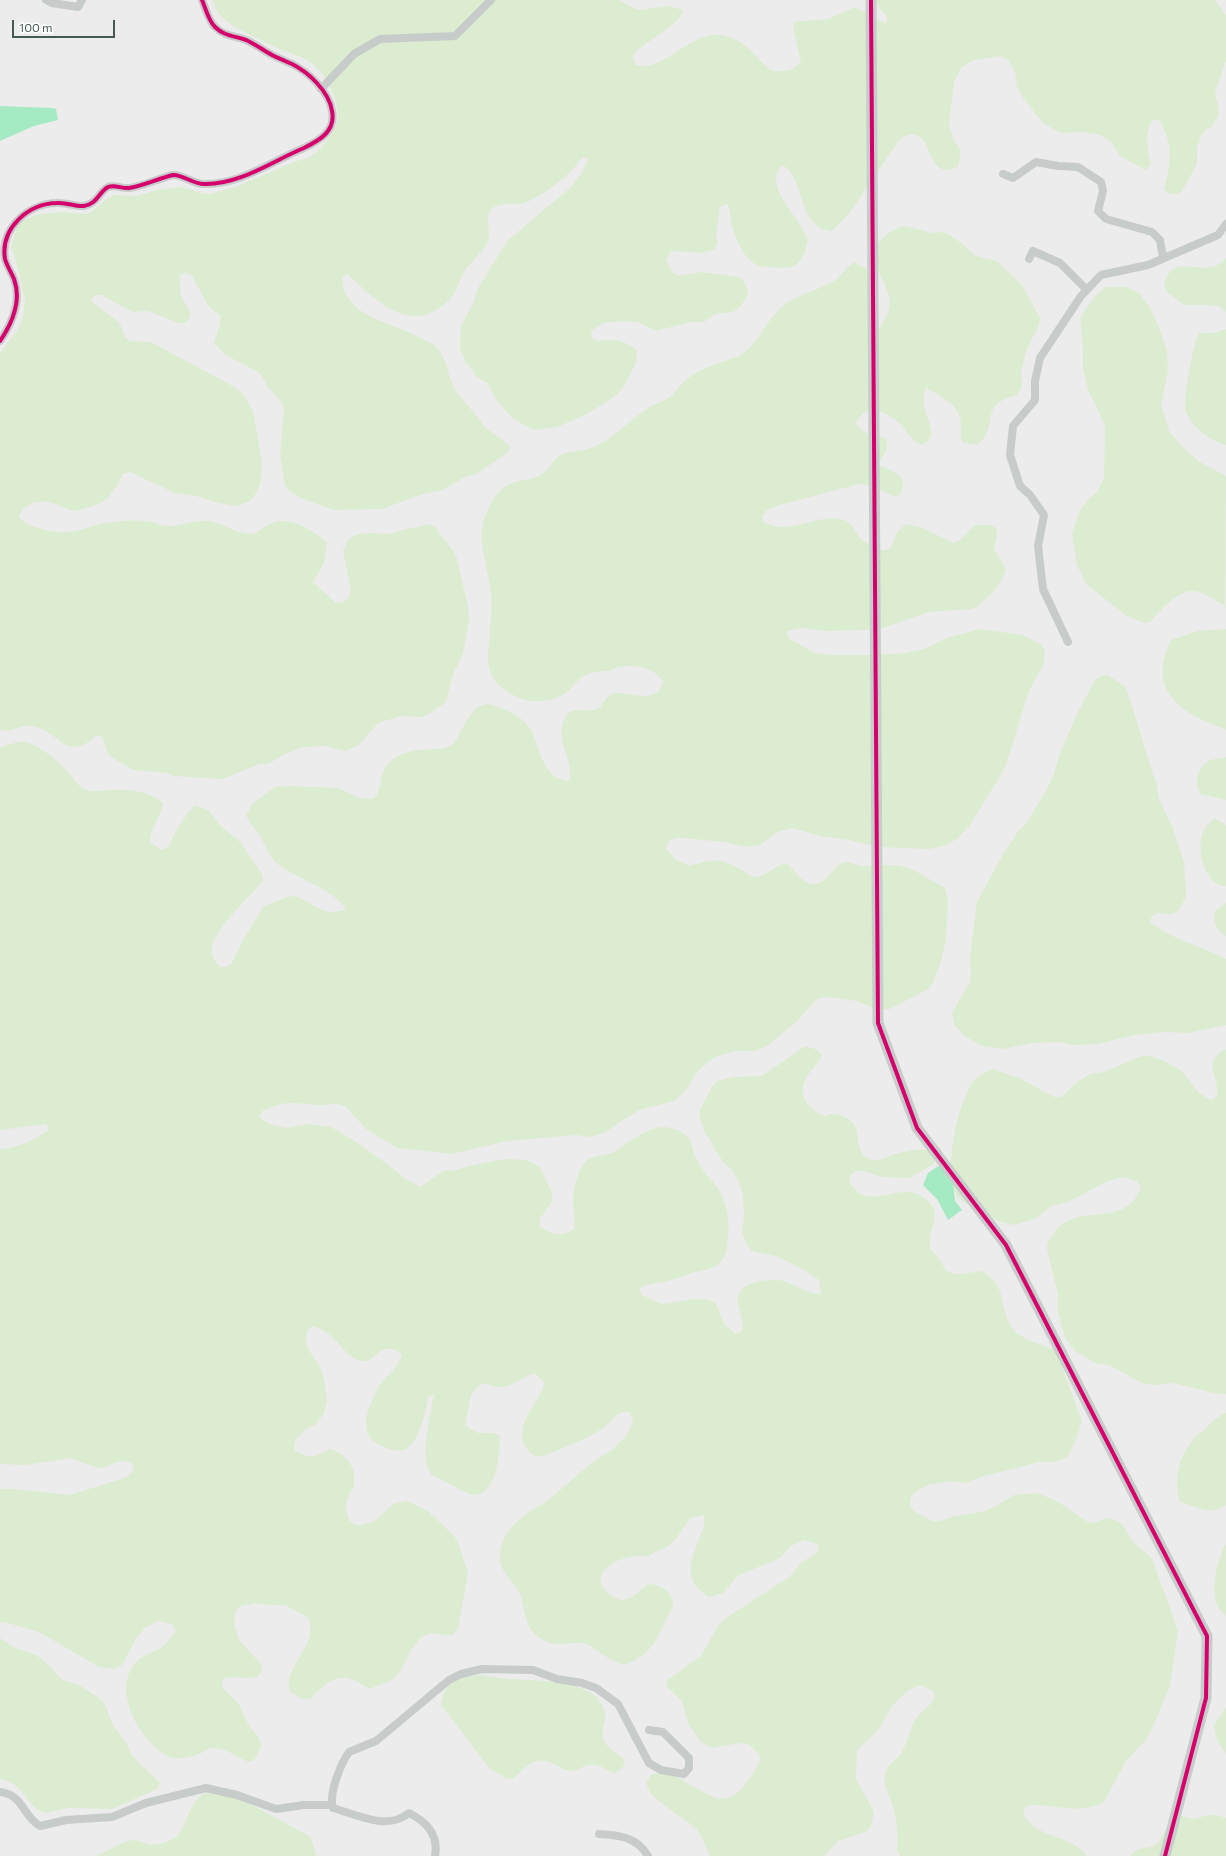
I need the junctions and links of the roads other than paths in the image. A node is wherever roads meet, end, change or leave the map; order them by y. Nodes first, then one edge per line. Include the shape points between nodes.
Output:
1 (46, 0) edge
2 (82, 0) edge
3 (202, 0) edge
4 (491, 0) edge
5 (871, 0) edge
6 (321, 89) junction
7 (1003, 174) dead end
8 (1226, 224) edge
9 (1163, 258) junction
10 (1028, 259) dead end
11 (1087, 290) junction
12 (0, 341) edge
13 (1068, 642) dead end
14 (649, 1730) dead end
15 (0, 1792) edge
16 (332, 1805) junction
17 (599, 1834) dead end
18 (435, 1856) edge
19 (648, 1856) edge
20 (1165, 1856) edge

1 - 2 street via 78,8
3 - 6 street via 214,27 226,35 244,39 293,64
4 - 6 street via 455,36 380,39 354,54
5 - 20 street via 878,1024 917,1128 1006,1245 1207,1636 1206,1698
6 - 12 street via 332,106 333,115 333,122 325,135 317,142 253,171 217,184 194,183 173,175 129,188 107,188 91,204 83,206 56,203 23,213 11,226 6,238 5,259 18,292 18,303
7 - 9 street via 1013,178 1036,162 1078,167 1101,182 1103,190 1098,211 1106,219 1152,232 1160,240
8 - 9 street via 1218,235
9 - 11 street via 1148,265 1101,274
10 - 11 street via 1033,251 1060,264
11 - 13 street via 1040,358 1035,400 1013,426 1010,455 1020,486 1044,515 1038,546 1043,590
14 - 16 street via 663,1732 689,1758 689,1768 684,1774 661,1770 649,1763 618,1704 596,1688 557,1679 533,1670 475,1670 449,1680 376,1741 349,1752 339,1771
15 - 16 street via 7,1793 19,1801 34,1823 40,1826 66,1820 112,1817 146,1803 206,1788 237,1795 276,1809
16 - 18 street via 333,1808 381,1823 402,1819 409,1813 430,1827 437,1846
17 - 19 street via 621,1835 643,1848

